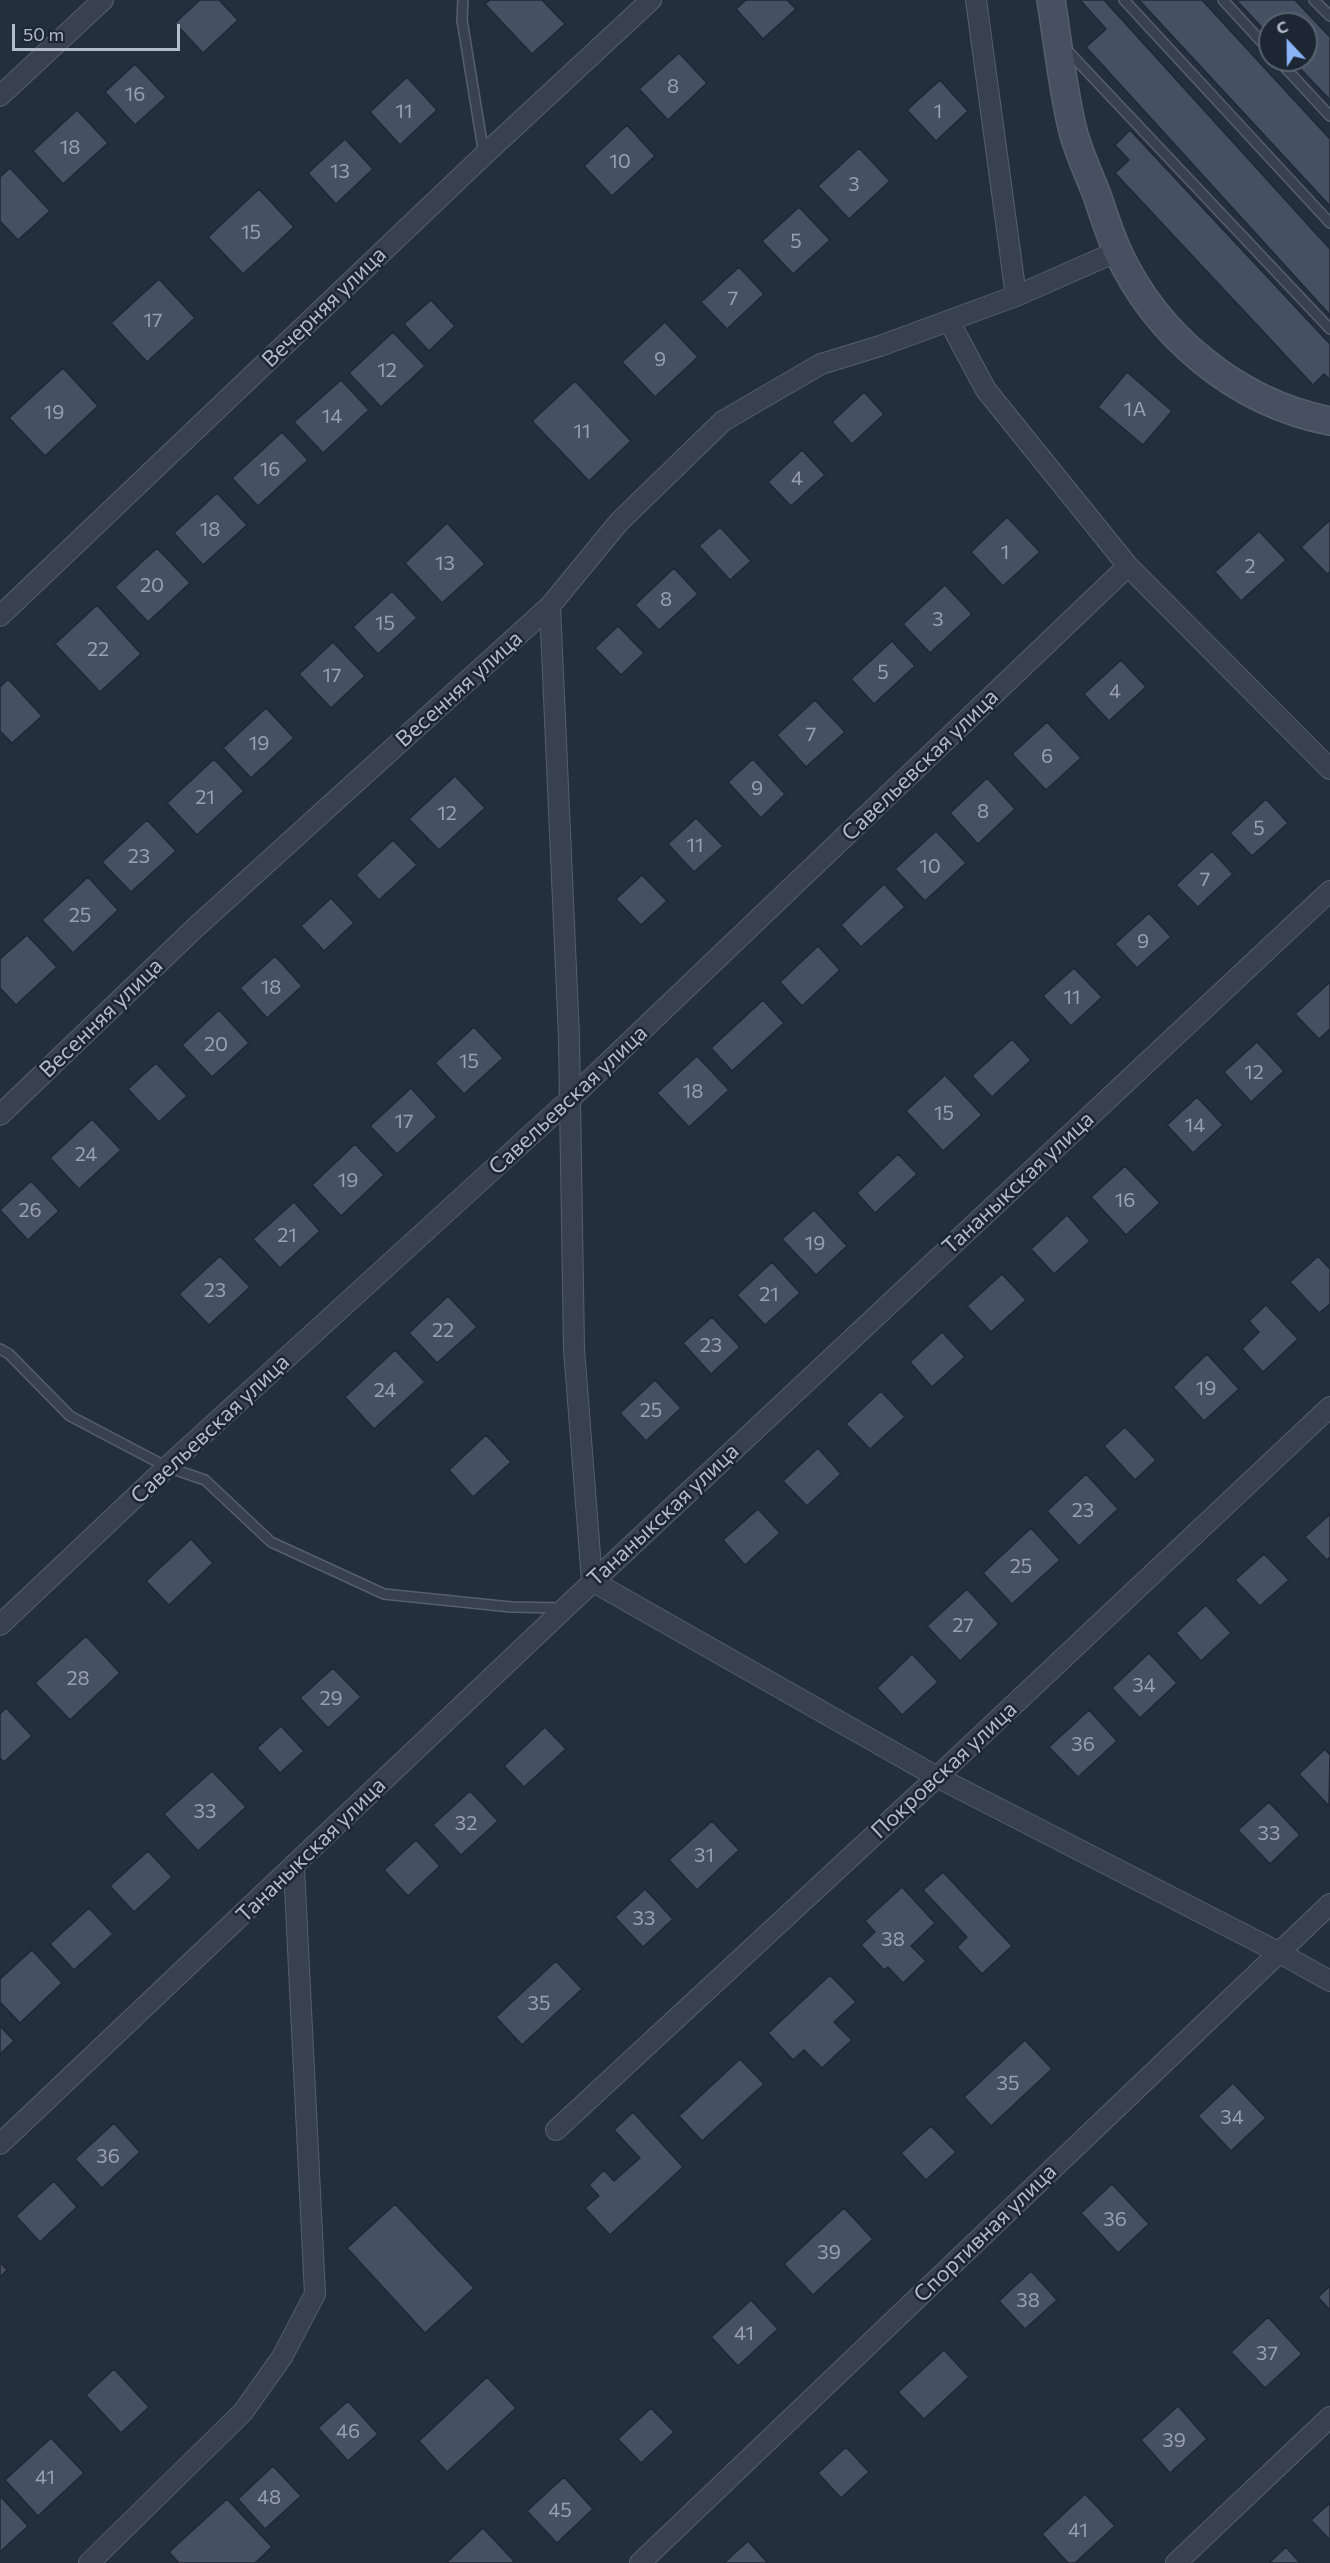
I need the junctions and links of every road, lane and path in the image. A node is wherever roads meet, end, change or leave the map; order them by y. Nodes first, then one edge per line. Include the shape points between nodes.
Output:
1 (103, 0) edge
2 (463, 0) edge
3 (651, 0) edge
4 (976, 0) edge
5 (1051, 0) edge
6 (1124, 0) edge
7 (1223, 0) edge
8 (1314, 0) edge
9 (1330, 16) edge
10 (1258, 38) edge
11 (1058, 40) junction
12 (1289, 72) edge
13 (0, 96) edge
14 (1330, 116) edge
15 (484, 155) junction
16 (1330, 223) edge
17 (1118, 250) junction
18 (1016, 296) junction
19 (949, 321) junction
20 (1330, 329) edge
21 (1330, 421) edge
22 (1128, 566) junction
23 (550, 606) junction
24 (0, 616) edge
25 (1330, 769) edge
26 (1330, 891) edge
27 (569, 1100) junction
28 (0, 1115) edge
29 (0, 1349) edge
30 (1330, 1407) edge
31 (168, 1467) junction
32 (592, 1581) junction
33 (564, 1608) junction
34 (0, 1625) edge
35 (937, 1777) junction
36 (294, 1867) junction
37 (1330, 1904) edge
38 (1278, 1952) junction
39 (1330, 1981) edge
40 (556, 2130) dead end
41 (0, 2144) edge
42 (1330, 2417) edge
43 (89, 2563) edge
44 (640, 2563) edge
45 (1176, 2563) edge

1 - 13 street
2 - 15 lane via 462,20
3 - 15 street, Вечерняя улица
4 - 18 street
5 - 11 main road
6 - 16 lane
7 - 10 lane
8 - 9 lane
11 - 17 main road via 1074,135
11 - 20 lane
12 - 14 lane
15 - 24 street, Вечерняя улица
17 - 18 street, Весенняя улица
17 - 21 main road via 1157,314 1207,364 1279,405
18 - 19 street, Весенняя улица
19 - 22 street via 986,390
19 - 23 street, Весенняя улица via 821,364 723,421 619,522
22 - 25 street
22 - 27 street, Савельевская улица
23 - 27 street
23 - 28 street, Весенняя улица via 195,928
26 - 32 street, Тананыкская улица
27 - 31 street, Савельевская улица
27 - 32 street via 574,1349
29 - 31 lane via 70,1416
30 - 35 street, Покровская улица
31 - 33 lane via 205,1480 271,1542 384,1594 511,1607
31 - 34 street, Савельевская улица
32 - 33 street, Тананыкская улица
32 - 35 street
33 - 36 street, Тананыкская улица
35 - 38 street
35 - 40 street, Покровская улица
36 - 41 street, Тананыкская улица
36 - 43 street via 315,2294 282,2357 243,2412
37 - 38 street, Спортивная улица
38 - 39 street
38 - 44 street, Спортивная улица
42 - 45 street

